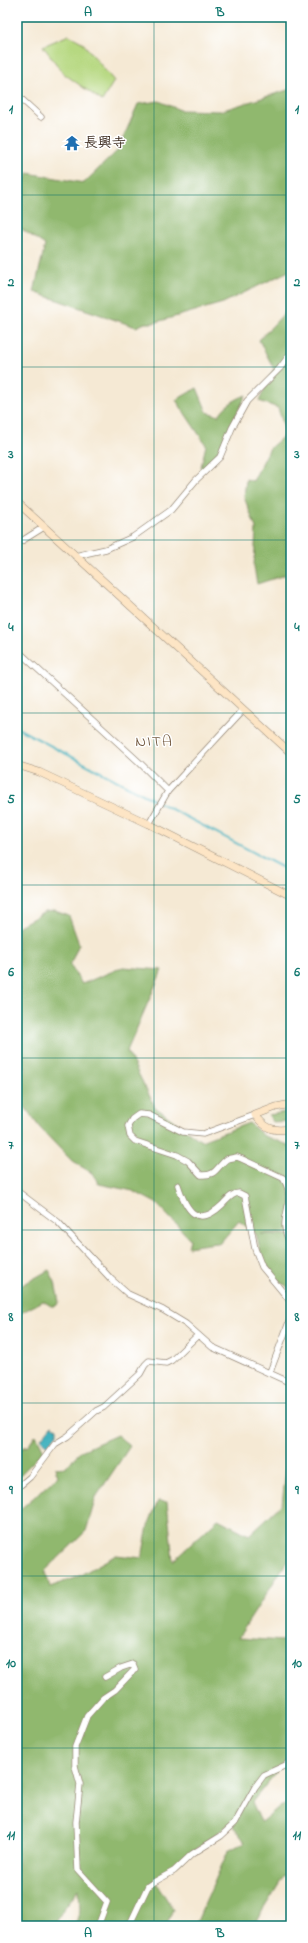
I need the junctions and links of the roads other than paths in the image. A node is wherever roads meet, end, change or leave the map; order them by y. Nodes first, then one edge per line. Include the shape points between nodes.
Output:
1 (17, 95) edge
2 (42, 117) dead end
3 (291, 353) edge
4 (17, 502) edge
5 (44, 527) junction
6 (17, 544) edge
7 (75, 556) junction
8 (17, 650) edge
9 (243, 710) junction
10 (291, 752) edge
11 (17, 765) edge
12 (168, 791) junction
13 (149, 824) junction
14 (291, 896) edge
15 (291, 1104) edge
16 (255, 1115) junction
17 (291, 1128) edge
18 (178, 1185) dead end
19 (17, 1191) edge
20 (291, 1243) edge
21 (291, 1302) edge
22 (291, 1317) edge
23 (198, 1336) junction
24 (270, 1372) junction
25 (291, 1383) edge
26 (17, 1488) edge
27 (105, 1677) dead end
28 (291, 1759) edge
29 (98, 1926) edge
30 (129, 1926) edge

1 - 2 street
3 - 7 street via 280,368 247,401 220,457 196,480 171,510 133,537 106,549
4 - 5 street
5 - 6 street
5 - 7 street
7 - 9 street
8 - 12 street
9 - 10 street
9 - 12 street
11 - 13 street via 39,772
12 - 13 street
13 - 14 street
15 - 16 street
16 - 17 street via 266,1127 280,1130
16 - 20 street via 203,1134 183,1132 149,1115 139,1114 128,1126 130,1136 135,1141 177,1155 188,1161 201,1175 209,1176 227,1159 237,1157 283,1178 290,1198 284,1229
18 - 21 street via 184,1202 192,1214 199,1217 215,1212 234,1193 244,1196 255,1249 262,1267
19 - 23 street via 58,1222 128,1294 163,1310 186,1324
22 - 24 street
23 - 24 street via 212,1347
23 - 26 street via 172,1360 166,1363 149,1361 144,1365 140,1374 104,1407 55,1444 30,1477
24 - 25 street
27 - 29 street via 133,1664 135,1669 87,1716 74,1747 75,1766 80,1784 76,1822 78,1870 107,1902
28 - 30 street via 286,1765 264,1775 235,1823 221,1836 192,1854 174,1871 148,1886

